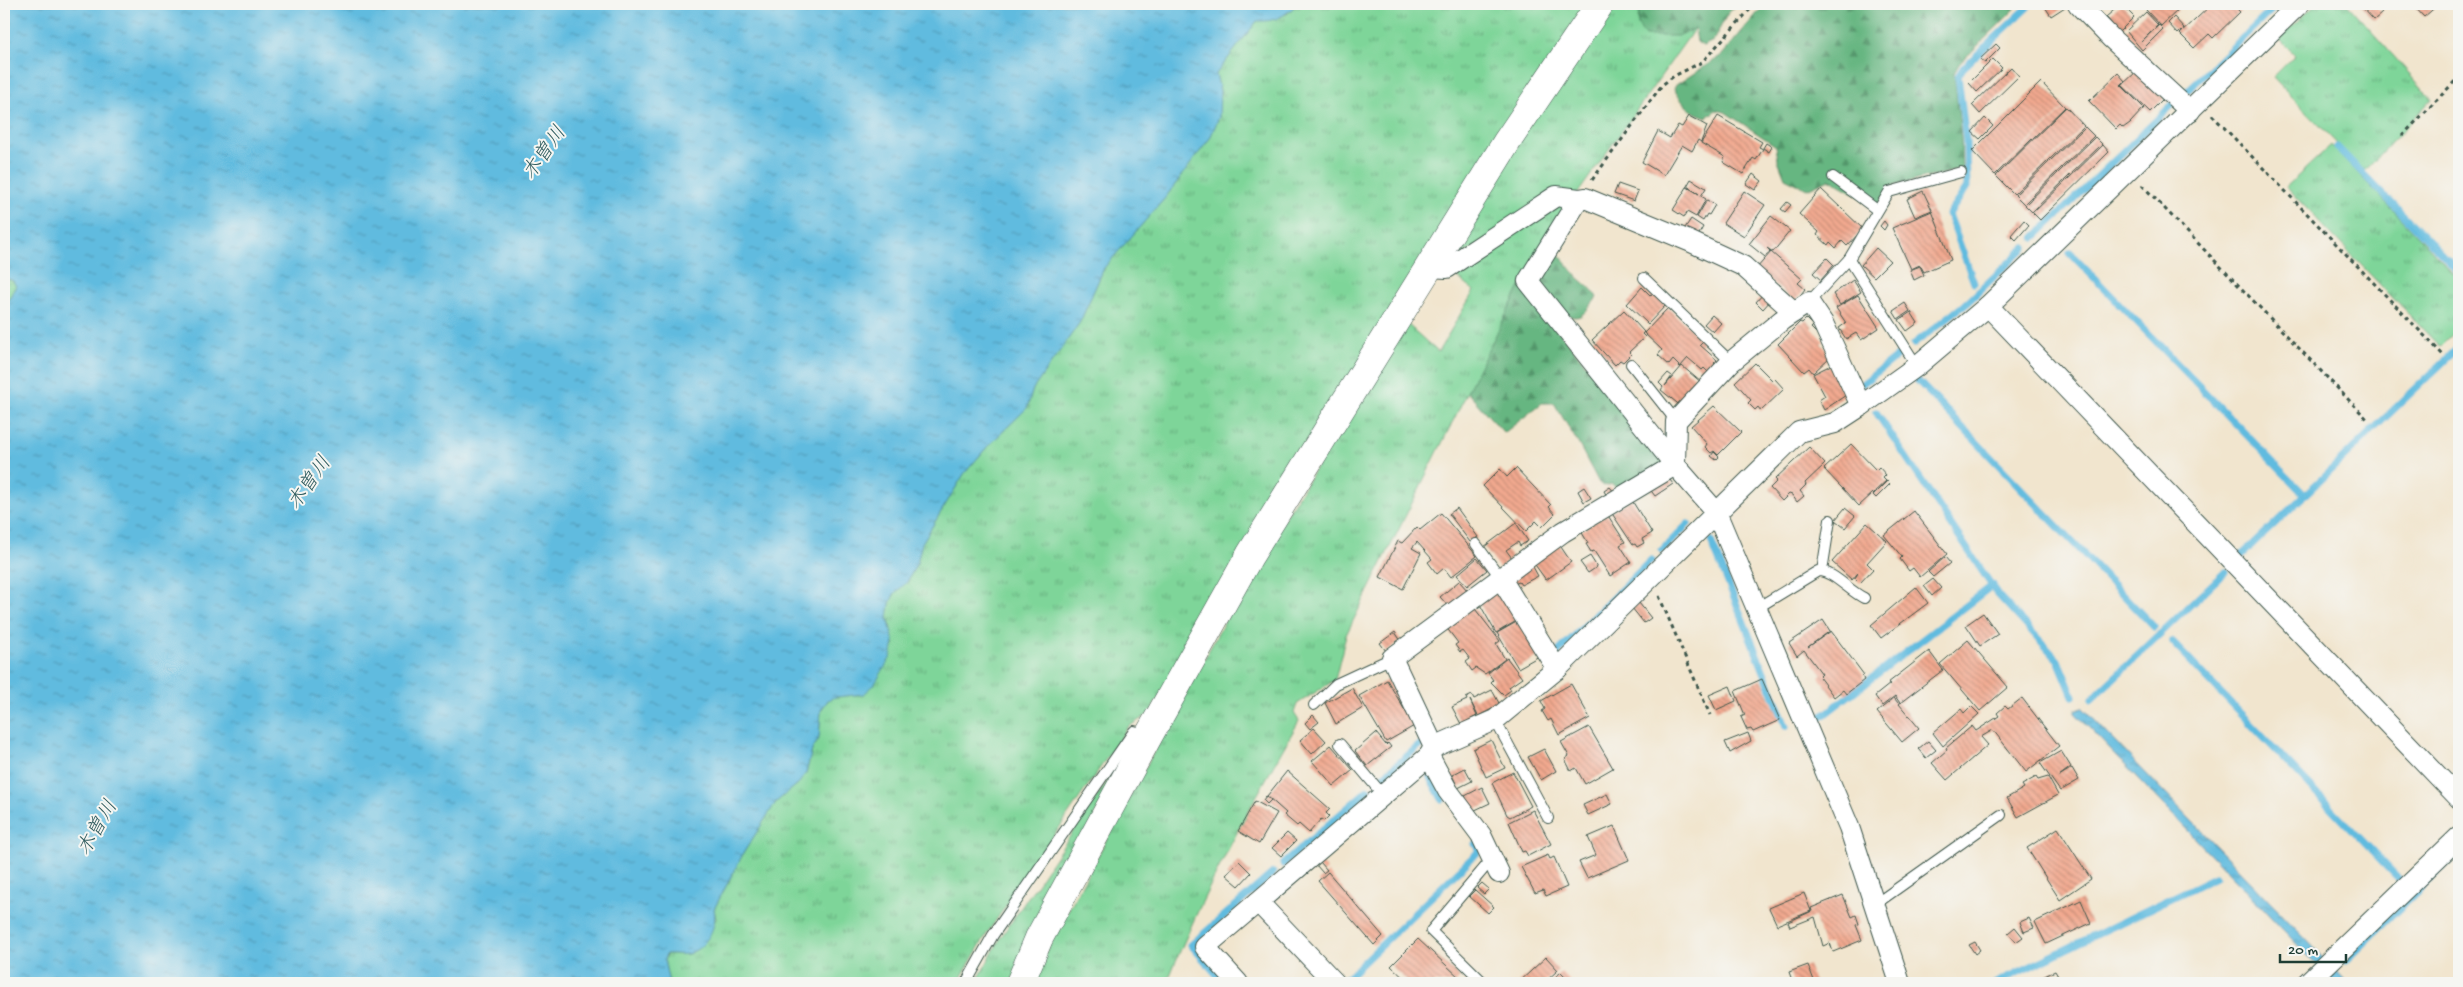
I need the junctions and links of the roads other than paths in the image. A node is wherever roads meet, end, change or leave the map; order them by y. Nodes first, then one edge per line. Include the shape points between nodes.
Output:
1 (1600, 4) edge
2 (2078, 4) edge
3 (2299, 4) edge
4 (2195, 106) junction
5 (1961, 172) dead end
6 (1834, 177) dead end
7 (1579, 199) junction
8 (1877, 210) junction
9 (1849, 259) junction
10 (1428, 267) junction
11 (1644, 278) dead end
12 (1988, 306) junction
13 (1802, 307) junction
14 (1731, 362) junction
15 (1631, 364) dead end
16 (1917, 366) junction
17 (1861, 406) junction
18 (1676, 421) junction
19 (1675, 465) junction
20 (1716, 512) junction
21 (1830, 520) dead end
22 (1476, 544) dead end
23 (1822, 571) junction
24 (1500, 577) junction
25 (1864, 598) dead end
26 (1757, 608) junction
27 (1392, 658) junction
28 (1557, 669) junction
29 (1314, 705) dead end
30 (1495, 720) junction
31 (1149, 736) junction
32 (1340, 744) dead end
33 (1432, 751) junction
34 (1383, 795) junction
35 (2459, 798) edge
36 (2001, 815) dead end
37 (1548, 818) dead end
38 (2459, 837) edge
39 (1496, 866) joint
40 (1258, 902) junction
41 (1874, 905) junction
42 (2319, 972) edge
43 (966, 983) edge
44 (1020, 983) edge
45 (1238, 983) edge
46 (1335, 983) edge
47 (1484, 983) edge
48 (1900, 983) edge

1 - 10 street via 1508,140
2 - 4 street via 2112,39
3 - 4 street
4 - 12 street
5 - 8 lane via 1895,189 1889,192
6 - 8 lane
7 - 10 street via 1556,196 1447,268
7 - 13 street via 1585,198 1689,240 1743,266
7 - 19 street via 1528,281
8 - 9 lane
9 - 13 lane
9 - 16 lane
10 - 31 street via 1250,555
11 - 14 lane
12 - 16 street
12 - 35 street
13 - 14 street
13 - 17 street via 1823,323
14 - 18 street
15 - 18 lane
16 - 17 street
17 - 20 street via 1835,422 1799,432
18 - 19 street
19 - 20 street
19 - 24 street via 1563,532
20 - 26 street
20 - 28 street
21 - 23 lane
22 - 24 lane
23 - 25 lane
23 - 26 lane
24 - 27 street
24 - 28 street
26 - 41 street via 1849,827
27 - 29 lane via 1336,684
27 - 33 street
28 - 30 street
30 - 33 street
30 - 37 lane
31 - 43 lane via 1134,731 993,935
31 - 44 street via 1040,938
32 - 34 lane
33 - 34 street
33 - 39 street via 1448,791 1481,835
34 - 40 street
36 - 41 lane
38 - 42 street
39 - 47 lane via 1431,931
40 - 45 street via 1205,947
40 - 46 street
41 - 48 street

